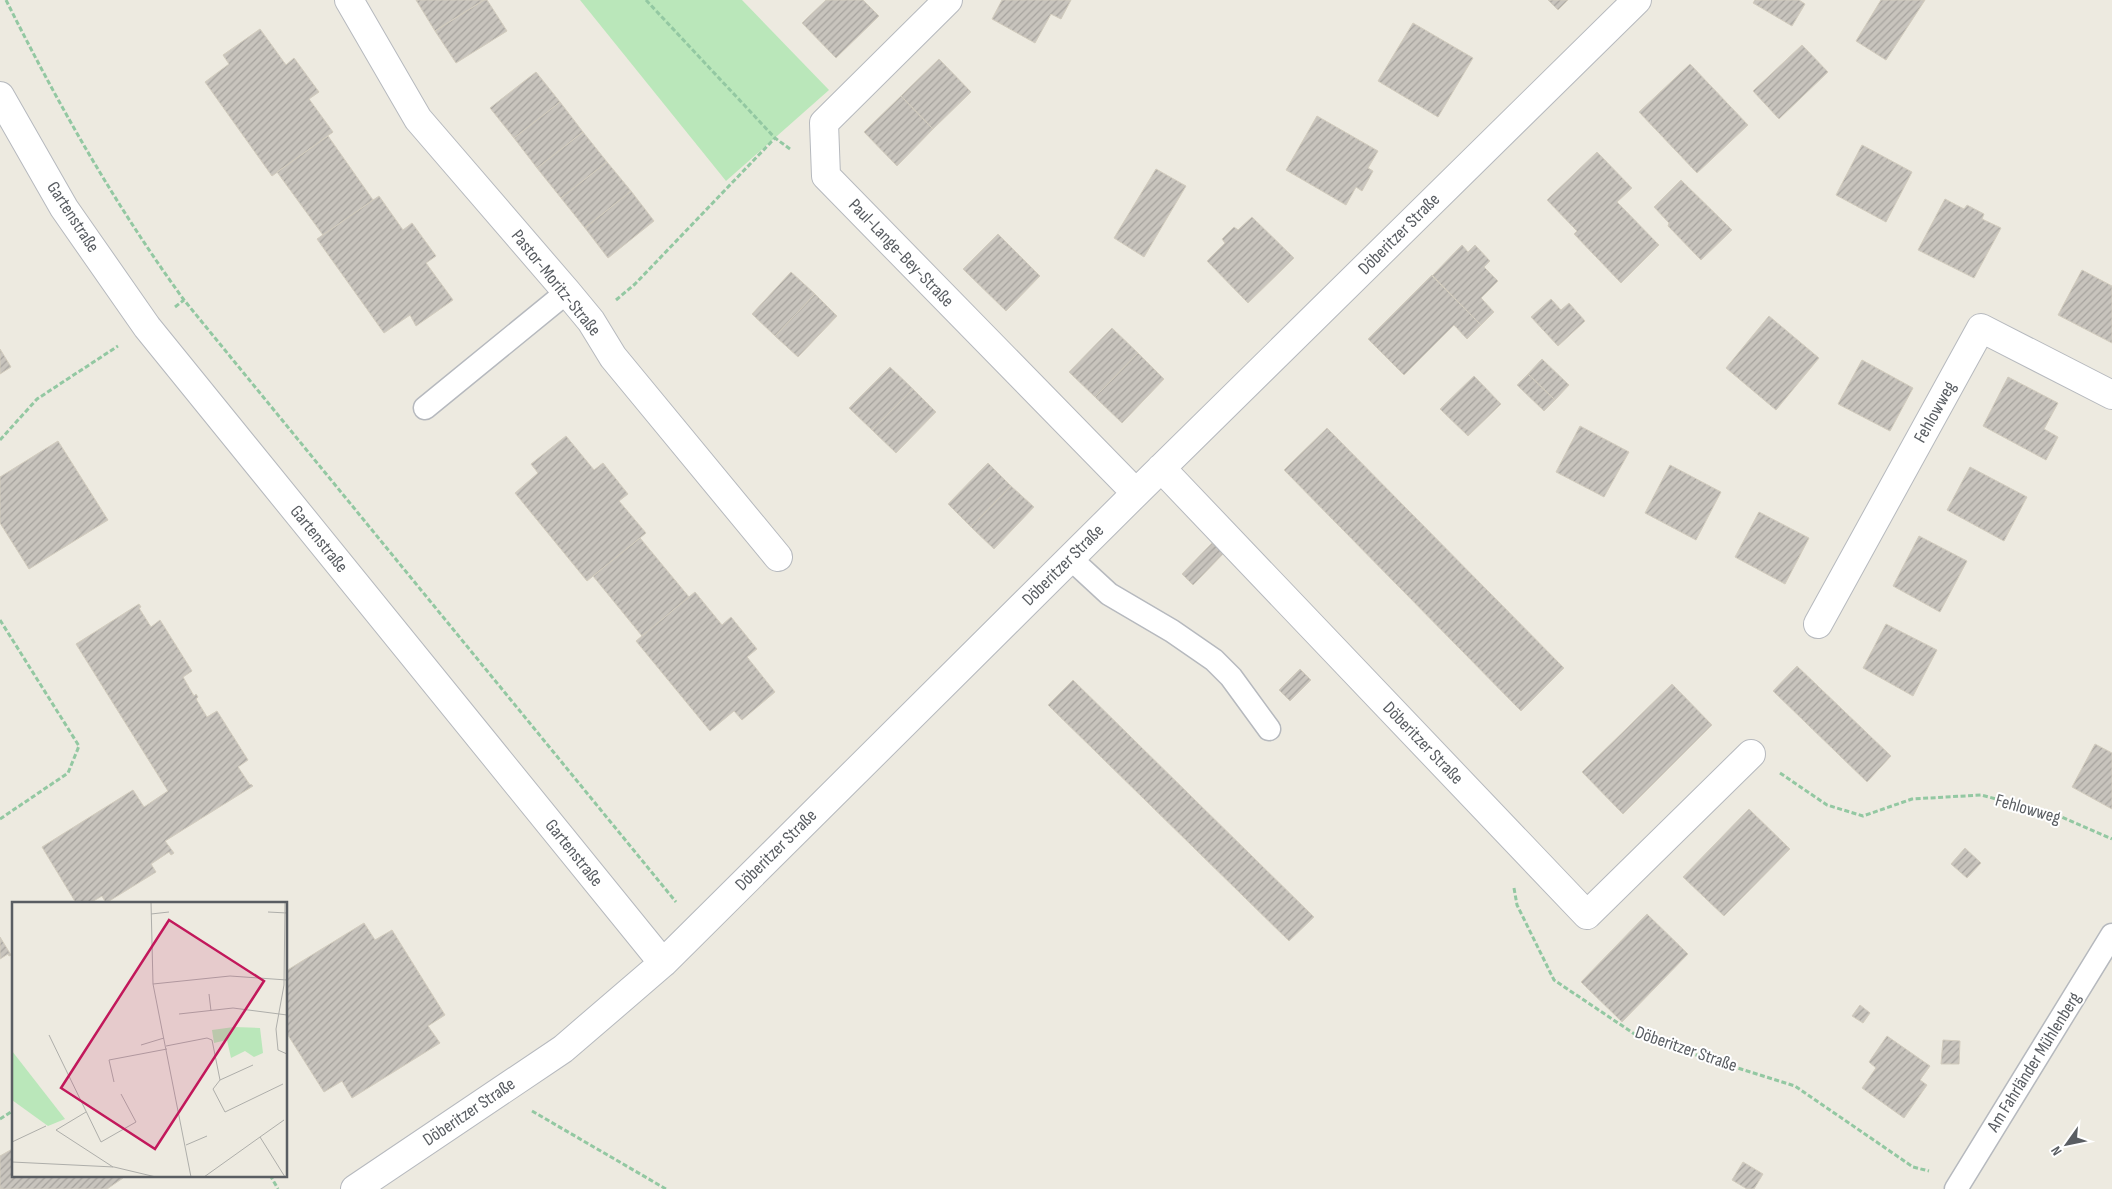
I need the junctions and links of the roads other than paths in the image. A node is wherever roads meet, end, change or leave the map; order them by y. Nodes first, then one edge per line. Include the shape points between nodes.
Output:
1 (349, 0) edge
2 (948, 0) edge
3 (1637, 0) edge
4 (0, 96) edge
5 (567, 292) junction
6 (2112, 395) edge
7 (425, 408) dead end
8 (1161, 468) junction
9 (1136, 493) junction
10 (778, 557) dead end
11 (1070, 558) junction
12 (1818, 624) dead end
13 (1269, 729) dead end
14 (1751, 754) road end
15 (2112, 935) edge
16 (663, 963) junction
17 (355, 1189) edge
18 (1956, 1189) edge

1 - 5 street, Pastor-Moritz-Straße via 418,119
2 - 9 street, Paul-Lange-Bey-Straße via 824,123 826,176
3 - 8 street, Döberitzer Straße
4 - 16 street, Gartenstraße via 64,208 147,327
5 - 7 lane
5 - 10 street, Pastor-Moritz-Straße via 614,357
6 - 12 street, Fehlowweg via 1981,328
8 - 9 street, Döberitzer Straße
8 - 14 street, Döberitzer Straße via 1587,915
9 - 11 street, Döberitzer Straße
11 - 13 lane via 1109,594 1214,660 1231,677
11 - 16 street, Döberitzer Straße
15 - 18 lane, Am Fahrländer Mühlenberg
16 - 17 street, Döberitzer Straße via 563,1049

